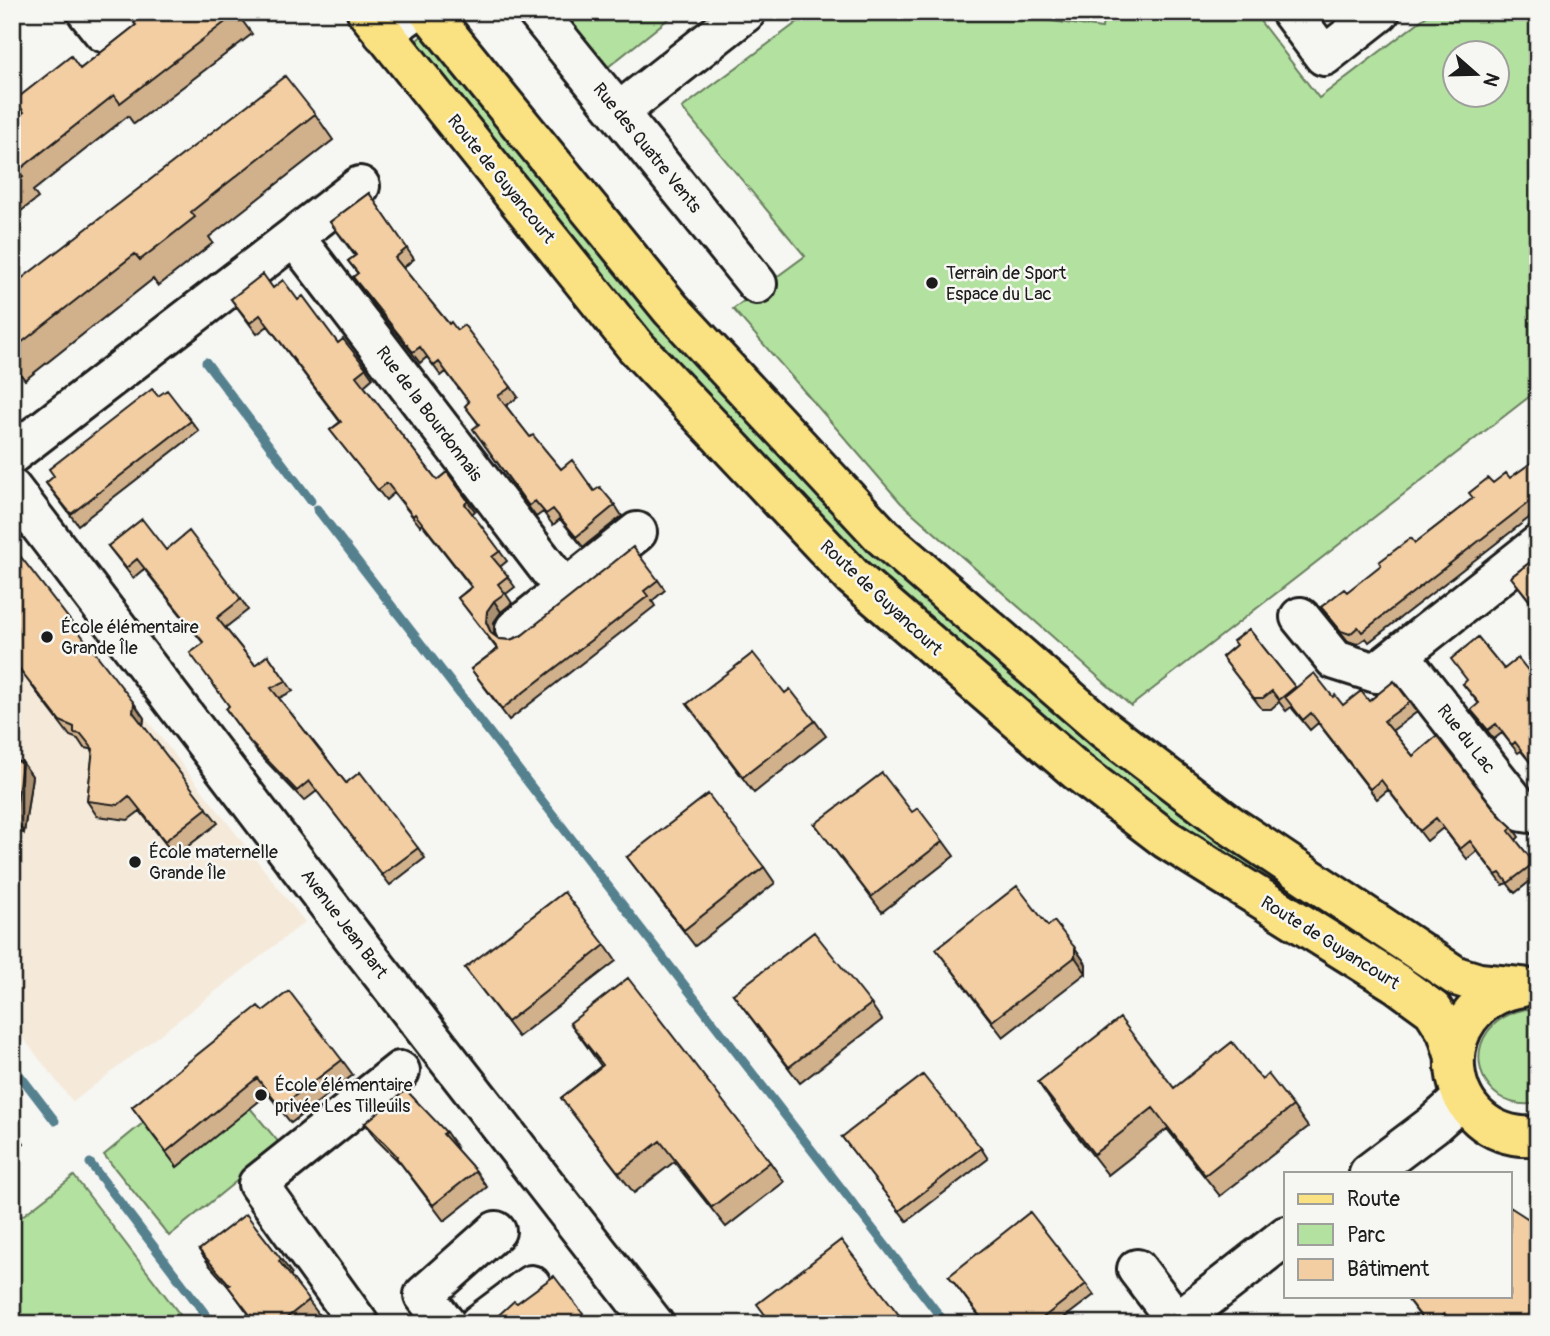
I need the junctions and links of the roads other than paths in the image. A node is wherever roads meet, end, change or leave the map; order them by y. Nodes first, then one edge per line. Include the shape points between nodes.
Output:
1 (87, 12) edge
2 (154, 12) edge
3 (429, 12) edge
4 (537, 12) edge
5 (746, 12) edge
6 (1291, 12) edge
7 (1380, 12) edge
8 (388, 19) edge
9 (619, 112) junction
10 (360, 186) dead end
11 (295, 238) junction
12 (757, 284) dead end
13 (12, 454) edge
14 (12, 489) edge
15 (637, 531) dead end
16 (1538, 545) edge
17 (564, 589) junction
18 (1300, 617) dead end
19 (516, 629) dead end
20 (1400, 655) junction
21 (1538, 814) edge
22 (1529, 987) edge
23 (1454, 1054) junction
24 (400, 1071) dead end
25 (1463, 1098) junction
26 (1538, 1136) edge
27 (1370, 1172) edge
28 (496, 1231) dead end
29 (1284, 1239) edge
30 (1137, 1269) dead end
31 (531, 1285) dead end
32 (1177, 1323) edge
33 (359, 1324) edge
34 (446, 1324) edge
35 (479, 1324) edge
36 (654, 1324) edge

1 - 2 street via 103,32 123,37
3 - 22 main road via 671,309 883,537 1104,729 1230,825 1456,976
4 - 9 street, Rue des Quatre Vents
5 - 9 street
6 - 7 street via 1324,56
8 - 23 main road, Route de Guyancourt via 636,347 852,576 1077,771 1166,839 1433,1010
9 - 12 street, Rue des Quatre Vents
10 - 11 street
11 - 13 street
11 - 17 street, Rue de la Bourdonnais
14 - 36 street, Avenue Jean Bart
15 - 17 street
16 - 20 street
17 - 19 street
18 - 20 street via 1335,660 1376,673
20 - 21 street, Rue du Lac via 1523,812
22 - 23 main road via 1495,994 1475,1009 1461,1030
23 - 25 main road, Route de Guyancourt via 1455,1077
24 - 33 street via 258,1184
25 - 26 main road via 1493,1128
25 - 27 street
28 - 34 street via 424,1295
29 - 32 street
30 - 32 street
31 - 35 street

